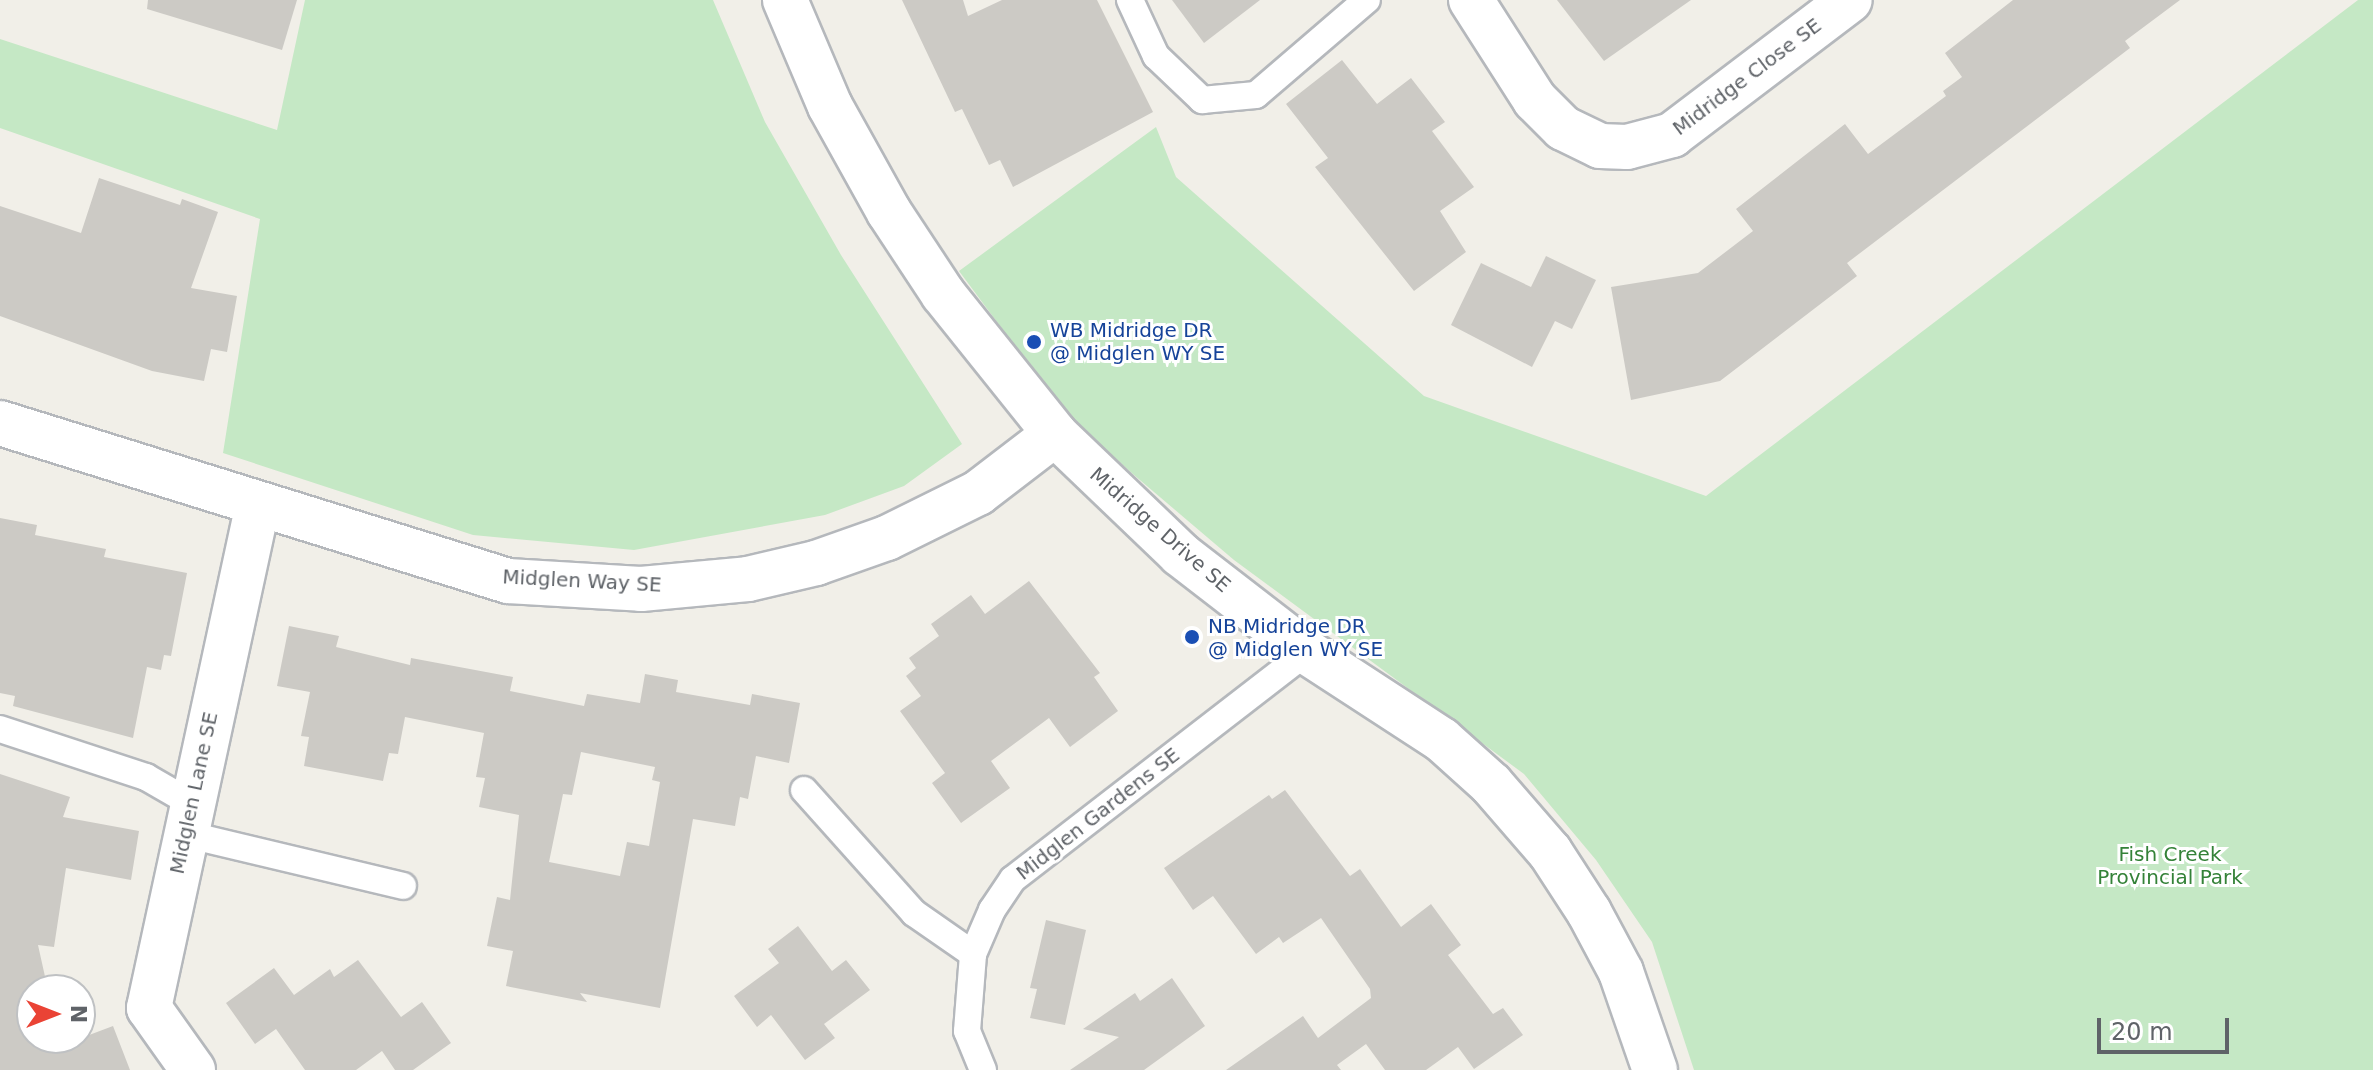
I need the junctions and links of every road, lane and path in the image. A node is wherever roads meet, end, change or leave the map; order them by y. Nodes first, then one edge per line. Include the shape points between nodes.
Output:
1 (785, 0) edge
2 (1130, 0) edge
3 (1367, 0) edge
4 (1471, 0) edge
5 (1850, 0) edge
6 (0, 423) edge
7 (1055, 434) junction
8 (258, 504) junction
9 (1307, 652) junction
10 (0, 729) edge
11 (804, 790) dead end
12 (188, 818) junction
13 (403, 886) dead end
14 (973, 954) junction
15 (193, 1070) edge
16 (983, 1070) edge
17 (1655, 1070) edge

1 - 7 street, Midridge Drive SE via 830,106 889,212 943,294
2 - 3 lane via 1156,56 1202,100 1256,95
4 - 5 street, Midridge Close SE via 1535,100 1563,128 1600,146 1627,147 1672,135
6 - 8 street, Midglen Way SE
7 - 8 street, Midglen Way SE via 978,493 887,538 748,579 641,589 508,581
7 - 9 street, Midridge Drive SE via 1180,554
8 - 12 street, Midglen Lane SE
9 - 14 lane, Midglen Gardens SE via 1013,879
9 - 17 street, Midridge Drive SE via 1442,740 1491,784 1550,852 1621,972
10 - 12 lane via 146,777
11 - 14 lane via 914,913
12 - 13 lane
12 - 15 street, Midglen Lane SE via 149,1008
14 - 16 lane, Midglen Gardens SE via 967,1031

